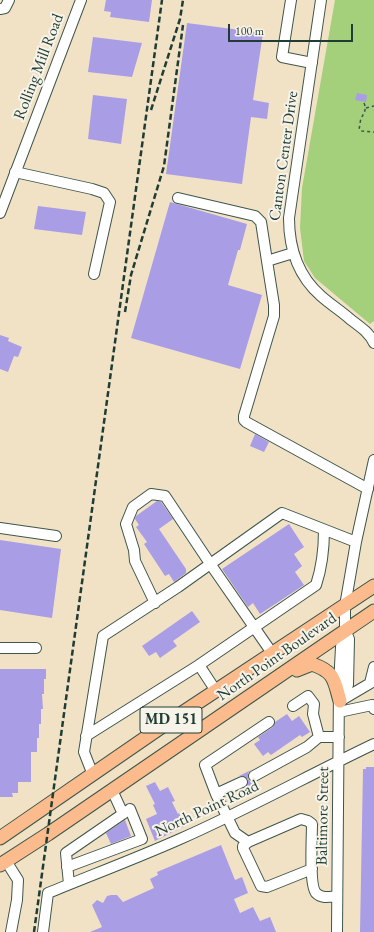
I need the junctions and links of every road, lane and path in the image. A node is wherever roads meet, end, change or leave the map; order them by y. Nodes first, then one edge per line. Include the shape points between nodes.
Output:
1 (9, 0) edge
2 (81, 0) edge
3 (291, 0) edge
4 (321, 0) edge
5 (0, 9) edge
6 (312, 63) junction
7 (364, 103) dead end
8 (374, 106) edge
9 (366, 108) junction
10 (374, 132) edge
11 (16, 172) junction
12 (178, 198) dead end
13 (0, 213) edge
14 (293, 253) junction
15 (267, 261) junction
16 (94, 274) dead end
17 (371, 330) edge
18 (374, 343) edge
19 (374, 463) edge
20 (368, 488) junction
21 (0, 528) edge
22 (324, 530) junction
23 (56, 536) dead end
24 (356, 542) junction
25 (211, 565) junction
26 (374, 586) edge
27 (155, 603) junction
28 (345, 606) junction
29 (374, 611) edge
30 (255, 628) junction
31 (345, 630) junction
32 (0, 648) edge
33 (36, 648) dead end
34 (272, 653) junction
35 (199, 666) junction
36 (374, 667) edge
37 (372, 682) edge
38 (263, 687) junction
39 (216, 690) junction
40 (293, 706) dead end
41 (340, 707) junction
42 (374, 709) edge
43 (269, 722) dead end
44 (86, 736) junction
45 (319, 737) junction
46 (339, 737) junction
47 (374, 744) edge
48 (338, 761) junction
49 (93, 775) junction
50 (254, 776) dead end
51 (242, 782) dead end
52 (112, 790) junction
53 (216, 794) junction
54 (123, 814) junction
55 (228, 817) junction
56 (0, 838) edge
57 (248, 842) junction
58 (3, 863) edge
59 (67, 867) junction
60 (312, 869) junction
61 (69, 884) junction
62 (337, 896) junction
63 (11, 932) edge
64 (43, 932) edge
65 (336, 932) edge

1 - 5 street via 5,8
2 - 11 street, Rolling Mill Road
3 - 6 street via 282,57
4 - 6 street, Canton Center Drive
6 - 14 street, Canton Center Drive via 289,218
7 - 9 path
8 - 9 path
9 - 10 path via 359,129
11 - 13 street, Rolling Mill Road
11 - 16 street via 104,193 110,202
12 - 15 street via 255,216 261,222
14 - 15 street
14 - 17 street, Canton Center Drive via 303,274 322,297
15 - 20 street via 274,316 244,420
17 - 18 street
19 - 20 street, Baltimore Street
20 - 24 street, Baltimore Street
21 - 23 street
22 - 24 street
22 - 25 street via 282,513
22 - 30 street via 321,570 316,585
24 - 28 street, Baltimore Street
25 - 27 street
25 - 27 street via 165,496 151,494 133,507 126,524 135,561
25 - 30 street
26 - 28 main road, North Point Boulevard / MD 151
27 - 44 street via 104,636
28 - 31 street, Baltimore Street
28 - 34 main road, North Point Boulevard / MD 151
29 - 31 main road, North Point Boulevard / MD 151
30 - 34 street
30 - 35 street
31 - 38 main road, North Point Boulevard / MD 151
31 - 41 street, Baltimore Street via 341,647
32 - 33 street
34 - 39 main road, North Point Boulevard / MD 151
35 - 39 street
35 - 44 street
36 - 37 street
37 - 41 street
38 - 41 main road via 312,664 326,669 331,674
38 - 52 main road, North Point Boulevard / MD 151
39 - 49 main road, North Point Boulevard / MD 151
40 - 45 street via 308,696 314,704
41 - 42 street via 372,705
41 - 46 street, Baltimore Street
43 - 53 street via 205,765
44 - 49 street via 84,752
45 - 46 street
45 - 50 street via 307,747
46 - 48 street, Baltimore Street
47 - 48 street, North Point Road
48 - 55 street, North Point Road
48 - 62 street, Baltimore Street
49 - 56 main road, North Point Boulevard / MD 151
51 - 53 street
52 - 54 street
52 - 58 main road, North Point Boulevard / MD 151
53 - 55 street
54 - 59 street via 66,853
54 - 59 street via 130,809 142,839
55 - 57 street via 235,834
55 - 61 street, North Point Road
57 - 60 street via 243,848 261,886 267,887
57 - 60 street via 301,819 308,820 312,824
58 - 63 street via 18,880
59 - 61 street
60 - 62 street via 312,883 316,892 323,897
61 - 64 street, North Point Road via 48,893
62 - 65 street, Baltimore Street

